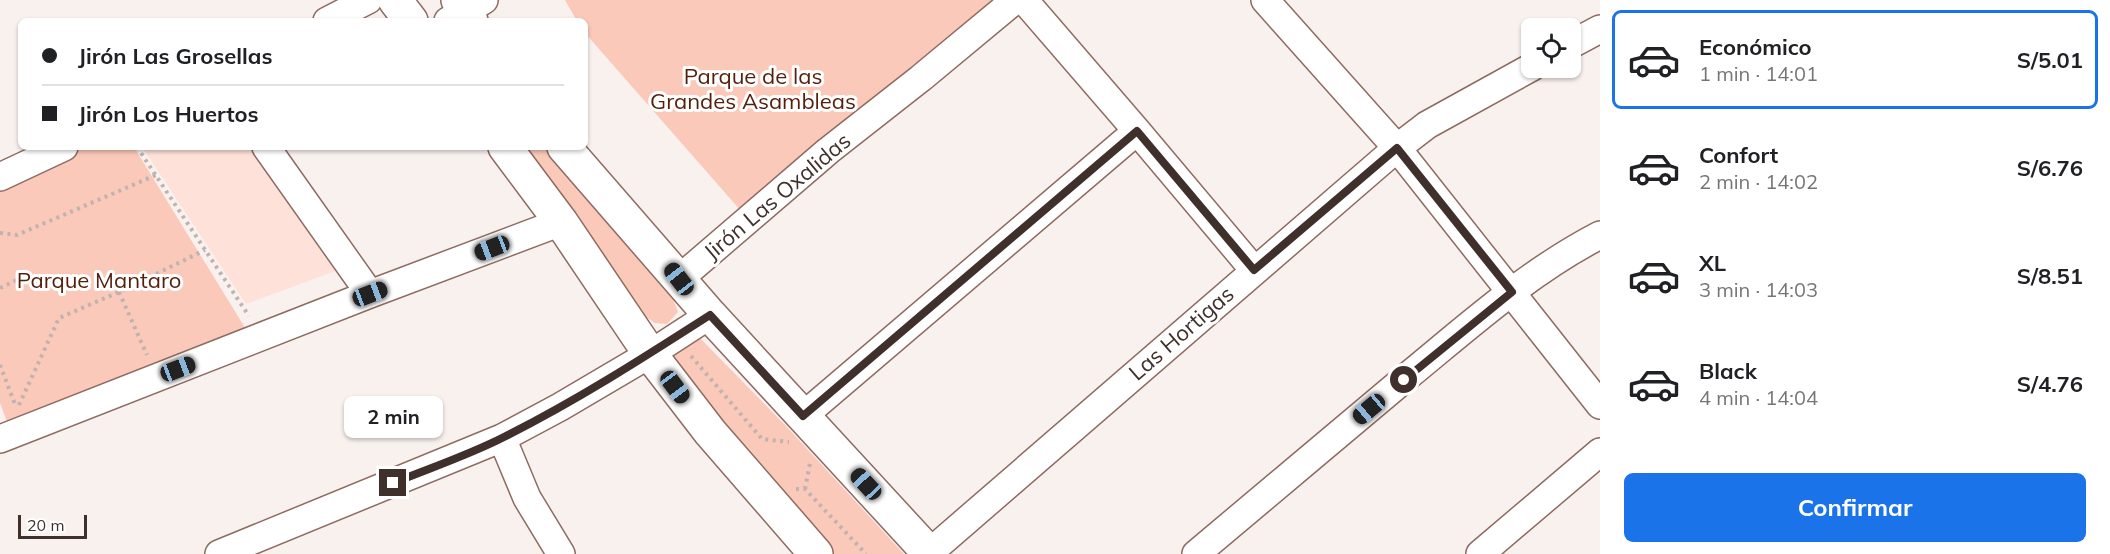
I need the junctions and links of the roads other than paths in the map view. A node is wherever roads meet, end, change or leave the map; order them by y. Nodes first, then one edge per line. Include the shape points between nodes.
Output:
1 (368, 0) edge
2 (395, 0) edge
3 (1015, 0) edge
4 (1024, 0) edge
5 (1279, 4) edge
6 (333, 18) edge
7 (409, 18) edge
8 (1600, 29) edge
9 (1581, 39) edge
10 (1521, 73) edge
11 (1137, 131) junction
12 (1397, 148) junction
13 (58, 150) edge
14 (268, 150) edge
15 (507, 150) edge
16 (567, 150) edge
17 (0, 177) edge
18 (561, 222) junction
19 (1600, 235) edge
20 (1254, 270) junction
21 (679, 279) junction
22 (1512, 292) junction
23 (370, 294) junction
24 (710, 315) junction
25 (650, 354) junction
26 (1600, 405) edge
27 (798, 430) junction
28 (1, 438) edge
29 (502, 438) junction
30 (1600, 452) edge
31 (1488, 552) edge
32 (929, 553) edge
33 (219, 554) edge
34 (561, 554) edge
35 (816, 554) edge
36 (1196, 554) edge

1 - 6 street
2 - 7 street
3 - 21 street, Jirón Las Oxalidas via 828,151
4 - 11 street
5 - 12 street
8 - 9 street
10 - 12 street, Las Hortigas via 1427,125
11 - 20 street
11 - 27 street
12 - 20 street, Las Hortigas
12 - 22 street
13 - 17 street
14 - 23 street
15 - 18 street
16 - 21 street
18 - 23 street
18 - 25 street
19 - 22 street via 1571,250
20 - 32 street, Las Hortigas
21 - 24 street
22 - 26 street
22 - 36 street
23 - 28 street
24 - 25 street
24 - 27 street
25 - 29 street
25 - 35 street via 710,432
27 - 32 street
29 - 33 street
29 - 34 street via 527,498
30 - 31 street

